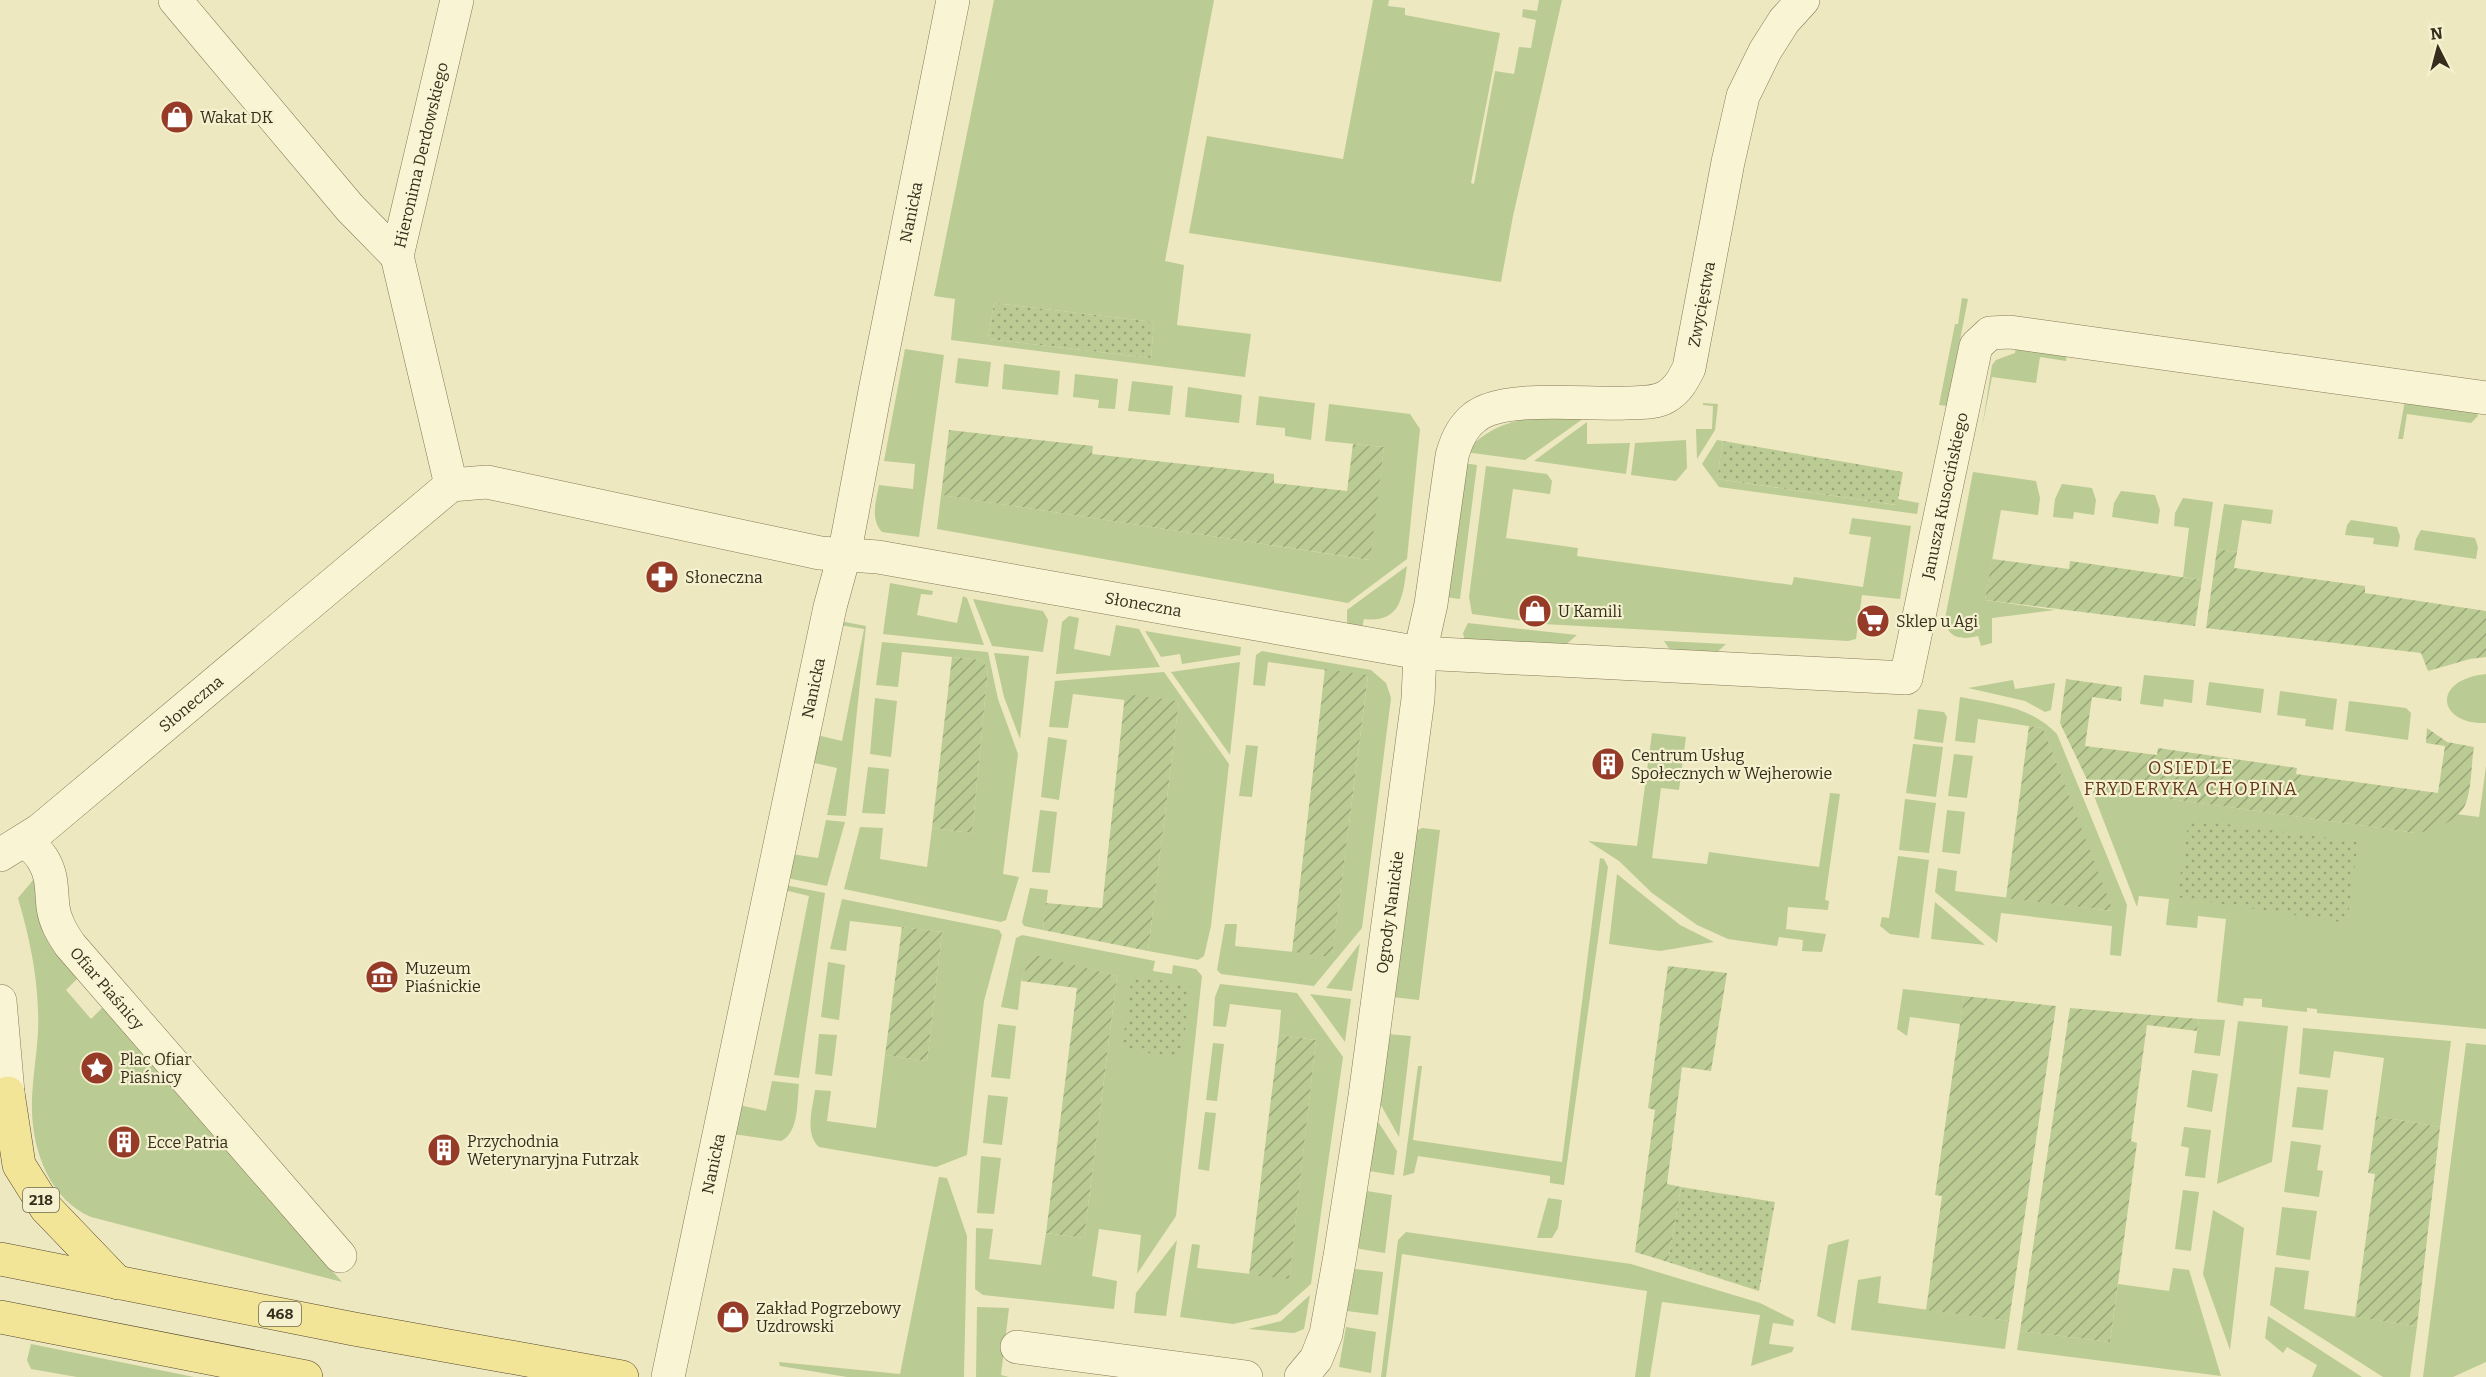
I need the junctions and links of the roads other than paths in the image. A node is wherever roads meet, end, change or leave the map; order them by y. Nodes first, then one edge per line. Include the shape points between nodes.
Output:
1 (175, 0) edge
2 (457, 0) edge
3 (953, 0) edge
4 (1803, 0) edge
5 (397, 256) junction
6 (2486, 398) edge
7 (1457, 440) joint
8 (451, 485) junction
9 (844, 556) junction
10 (1420, 653) junction
11 (13, 848) edge
12 (1, 1012) edge
13 (8, 1093) junction
14 (0, 1131) edge
15 (340, 1256) dead end
16 (0, 1259) edge
17 (118, 1283) junction
18 (0, 1317) edge
19 (1017, 1347) dead end
20 (306, 1377) edge
21 (622, 1377) edge
22 (668, 1377) edge
23 (1246, 1377) edge
24 (1301, 1377) edge

1 - 5 street via 350,208
2 - 5 street, Hieronima Derdowskiego
3 - 9 street, Nanicka
4 - 7 street, Zwycięstwa via 1765,51 1743,96 1689,368 1683,381 1666,398 1654,401 1502,406 1476,416
5 - 8 street, Hieronima Derdowskiego
6 - 10 street, Janusza Kusocińskiego via 2010,332 1990,333 1976,346 1906,678
7 - 10 street, Ogrody Nanickie
8 - 9 street, Słoneczna via 487,482
8 - 11 street, Słoneczna
9 - 10 street, Słoneczna via 878,557
9 - 22 street, Nanicka
10 - 24 street, Ogrody Nanickie via 1418,699 1340,1256 1326,1334 1316,1359
11 - 15 street, Ofiar Piaśnicy via 42,857 50,876 59,928 70,945
12 - 13 street, 218
13 - 14 street, 218
13 - 17 main road, 218 via 19,1165 45,1208
16 - 17 main road, 468
17 - 21 main road, 468
18 - 20 main road
19 - 23 street

